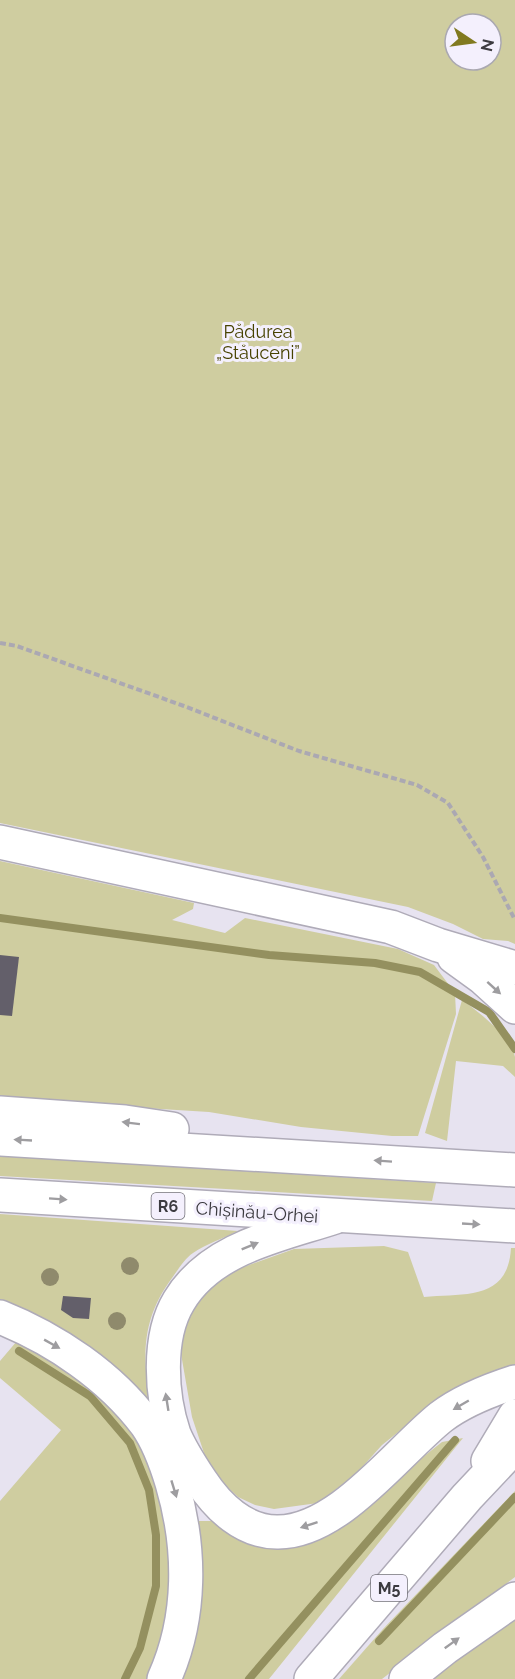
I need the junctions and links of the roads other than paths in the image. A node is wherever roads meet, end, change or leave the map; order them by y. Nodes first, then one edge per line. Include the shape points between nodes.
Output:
1 (0, 842) edge
2 (438, 945) junction
3 (515, 968) edge
4 (515, 1007) edge
5 (0, 1113) edge
6 (0, 1139) edge
7 (270, 1154) junction
8 (515, 1170) edge
9 (0, 1195) edge
10 (335, 1217) junction
11 (515, 1227) edge
12 (0, 1317) edge
13 (515, 1382) edge
14 (515, 1416) edge
15 (515, 1446) edge
16 (467, 1497) junction
17 (515, 1599) edge
18 (164, 1679) edge
19 (311, 1679) edge
20 (406, 1679) edge

1 - 2 highway via 391,927
2 - 3 highway
2 -> 4 highway
7 -> 5 highway via 167,1128
7 -> 6 highway
8 -> 7 highway
9 -> 10 highway, Chișinău-Orhei / R6
10 -> 11 highway, Chișinău-Orhei / R6
13 -> 10 highway via 473,1398 442,1416 351,1501 321,1521 278,1532 236,1520 213,1498 174,1434 164,1384 168,1326 179,1301 194,1282 226,1255
12 -> 18 highway via 57,1346 96,1373 147,1426 165,1462 183,1531 187,1575 178,1644
14 - 16 highway
15 - 16 highway, M5
16 - 19 highway, M5
20 -> 17 highway

